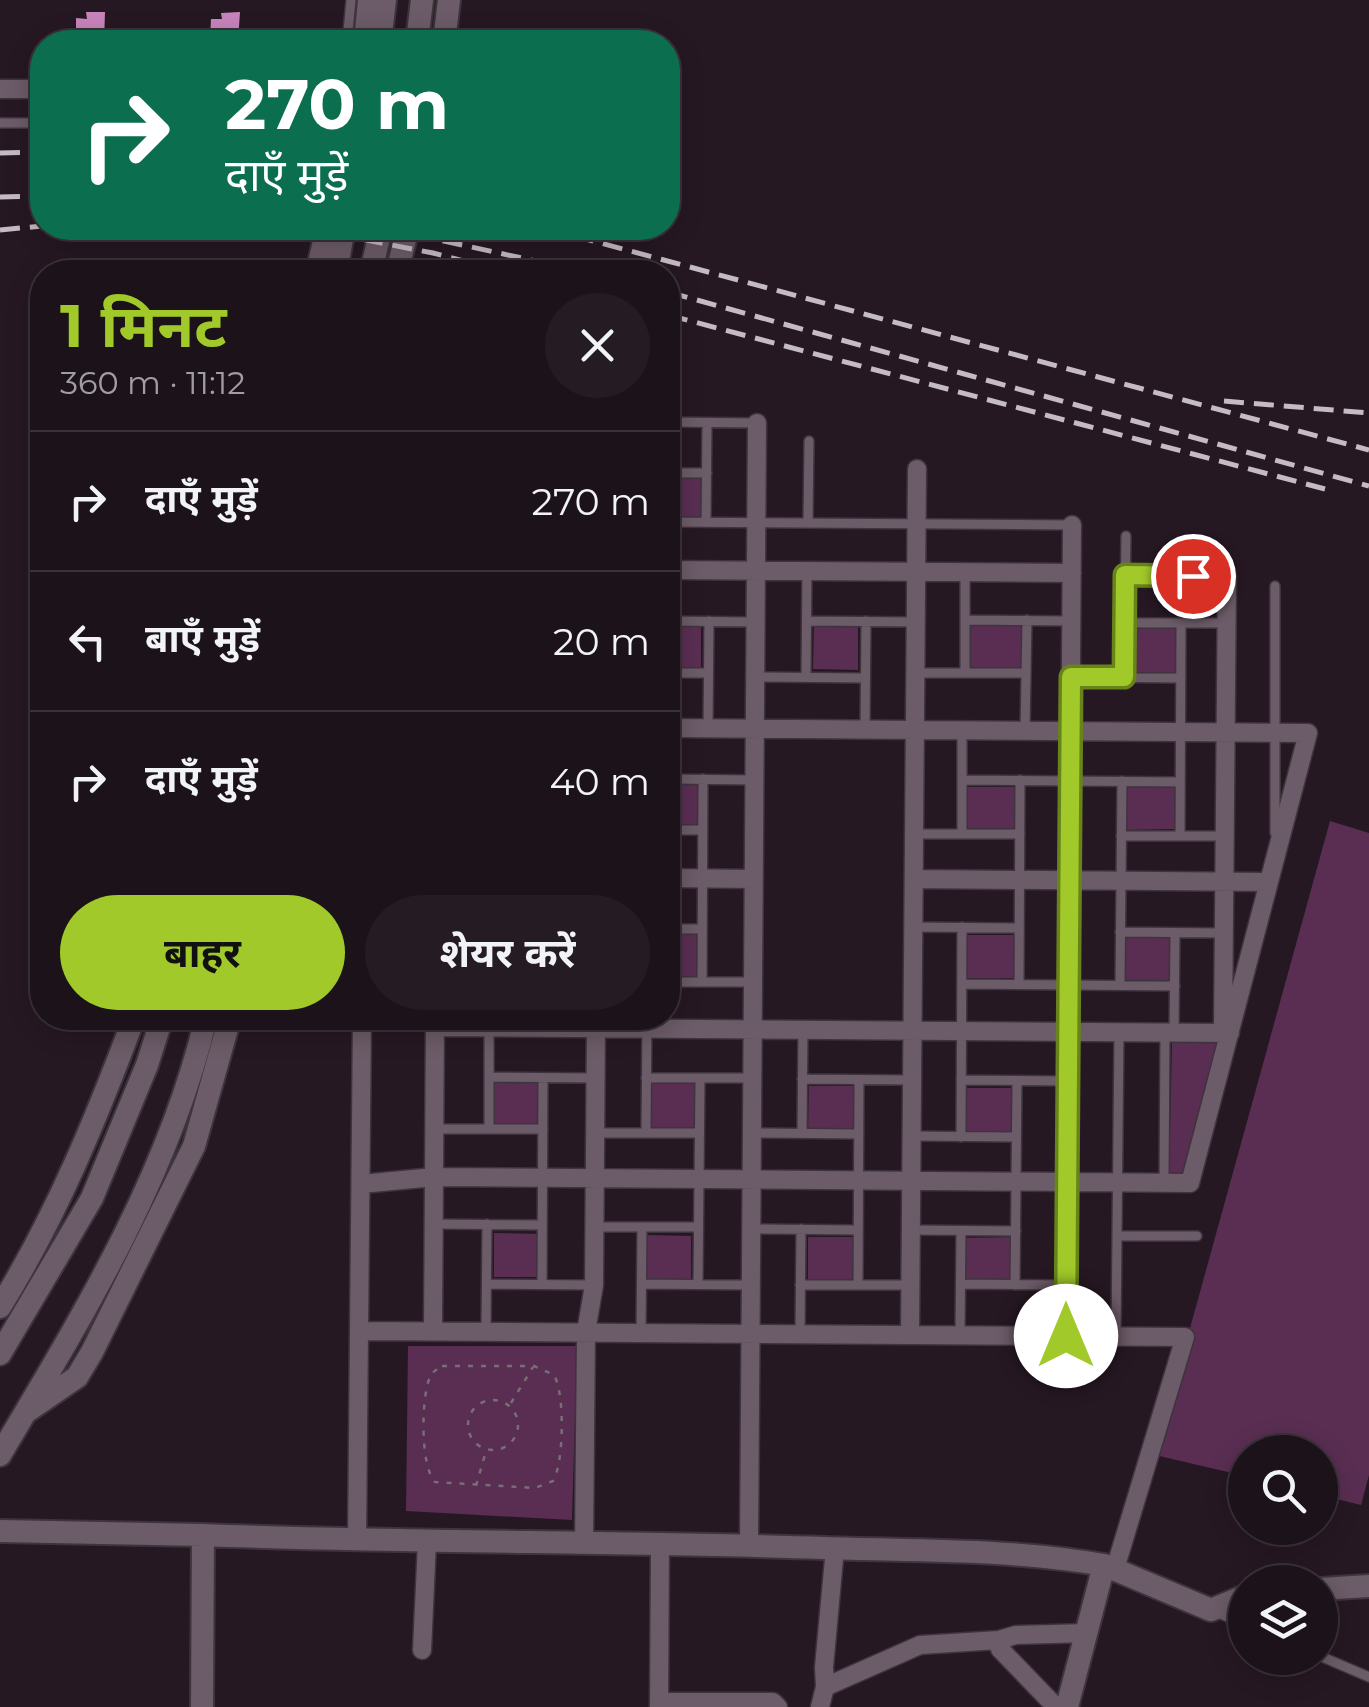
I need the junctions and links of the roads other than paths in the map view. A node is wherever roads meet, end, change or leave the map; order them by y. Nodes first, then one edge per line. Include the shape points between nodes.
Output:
1 (351, 0) edge
2 (369, 0) edge
3 (385, 0) edge
4 (422, 0) edge
5 (449, 0) edge
6 (349, 30) edge
7 (365, 30) edge
8 (381, 30) edge
9 (418, 30) edge
10 (445, 30) edge
11 (0, 89) edge
12 (30, 89) edge
13 (0, 123) edge
14 (30, 123) edge
15 (680, 422) edge
16 (707, 423) junction
17 (757, 423) joint
18 (809, 442) dead end
19 (917, 469) dead end
20 (680, 473) edge
21 (707, 474) junction
22 (680, 522) edge
23 (706, 522) junction
24 (756, 522) junction
25 (808, 523) junction
26 (916, 524) junction
27 (1072, 525) joint
28 (1126, 536) dead end
29 (680, 570) edge
30 (756, 570) junction
31 (807, 571) junction
32 (916, 572) junction
33 (966, 572) junction
34 (1072, 573) junction
35 (1125, 575) junction
36 (1227, 576) joint
37 (1275, 586) dead end
38 (965, 620) junction
39 (1026, 620) junction
40 (680, 621) edge
41 (709, 621) junction
42 (806, 621) junction
43 (866, 621) junction
44 (1072, 621) junction
45 (756, 622) junction
46 (916, 622) junction
47 (1125, 623) junction
48 (1181, 623) junction
49 (1226, 624) junction
50 (680, 673) edge
51 (915, 673) junction
52 (964, 673) junction
53 (708, 674) junction
54 (1026, 674) junction
55 (755, 677) junction
56 (806, 677) junction
57 (1071, 677) junction
58 (1124, 677) junction
59 (865, 678) junction
60 (1181, 678) junction
61 (680, 728) edge
62 (708, 728) junction
63 (754, 729) junction
64 (864, 730) junction
65 (914, 730) junction
66 (962, 730) junction
67 (1026, 731) junction
68 (1070, 731) junction
69 (1180, 732) junction
70 (1225, 732) junction
71 (1274, 733) junction
72 (680, 779) edge
73 (703, 779) junction
74 (754, 780) junction
75 (962, 780) junction
76 (1020, 780) junction
77 (1070, 781) junction
78 (1122, 781) junction
79 (1180, 782) junction
80 (680, 830) edge
81 (703, 830) junction
82 (914, 834) junction
83 (962, 834) junction
84 (1020, 834) junction
85 (1121, 836) junction
86 (1180, 836) junction
87 (1225, 836) junction
88 (1275, 860) junction
89 (680, 878) edge
90 (702, 878) junction
91 (754, 879) junction
92 (914, 879) junction
93 (1020, 880) junction
94 (1070, 880) junction
95 (1121, 880) junction
96 (1224, 881) junction
97 (1269, 882) junction
98 (913, 927) junction
99 (962, 928) junction
100 (1019, 928) junction
101 (680, 929) edge
102 (702, 929) junction
103 (1120, 932) junction
104 (1175, 933) junction
105 (1224, 933) junction
106 (680, 982) edge
107 (702, 982) junction
108 (753, 982) junction
109 (962, 984) junction
110 (1019, 985) junction
111 (1069, 985) junction
112 (1120, 985) junction
113 (1175, 986) junction
114 (680, 1025) edge
115 (752, 1029) junction
116 (130, 1030) edge
117 (158, 1030) edge
118 (202, 1030) edge
119 (227, 1030) edge
120 (362, 1030) edge
121 (435, 1030) edge
122 (489, 1030) edge
123 (596, 1030) edge
124 (647, 1030) edge
125 (802, 1030) junction
126 (912, 1030) junction
127 (962, 1030) junction
128 (1068, 1032) junction
129 (1118, 1032) junction
130 (1170, 1032) junction
131 (1226, 1033) junction
132 (489, 1077) junction
133 (543, 1078) junction
134 (596, 1078) junction
135 (646, 1078) junction
136 (700, 1078) junction
137 (752, 1078) junction
138 (802, 1079) junction
139 (860, 1080) junction
140 (912, 1080) junction
141 (961, 1080) junction
142 (1017, 1081) junction
143 (1068, 1081) junction
144 (434, 1128) junction
145 (489, 1129) junction
146 (542, 1129) junction
147 (596, 1133) junction
148 (646, 1133) junction
149 (752, 1133) junction
150 (699, 1134) junction
151 (802, 1134) junction
152 (859, 1134) junction
153 (912, 1136) junction
154 (960, 1137) junction
155 (1016, 1137) junction
156 (434, 1177) junction
157 (542, 1178) junction
158 (595, 1178) junction
159 (699, 1179) junction
160 (751, 1180) junction
161 (859, 1180) junction
162 (912, 1181) junction
163 (1016, 1182) junction
164 (1067, 1182) junction
165 (1118, 1182) junction
166 (1164, 1183) junction
167 (361, 1184) junction
168 (434, 1224) junction
169 (487, 1224) junction
170 (542, 1225) junction
171 (595, 1227) junction
172 (642, 1227) junction
173 (698, 1227) junction
174 (751, 1229) junction
175 (801, 1230) junction
176 (858, 1230) junction
177 (911, 1230) junction
178 (961, 1231) junction
179 (1016, 1231) junction
180 (1117, 1236) junction
181 (1196, 1236) dead end
182 (486, 1284) junction
183 (542, 1284) junction
184 (594, 1284) junction
185 (642, 1284) junction
186 (698, 1284) junction
187 (800, 1284) junction
188 (960, 1284) junction
189 (750, 1285) junction
190 (858, 1285) junction
191 (1015, 1285) junction
192 (1066, 1285) junction
193 (911, 1286) junction
194 (0, 1307) edge
195 (359, 1331) junction
196 (433, 1331) junction
197 (486, 1331) junction
198 (586, 1332) junction
199 (641, 1333) junction
200 (750, 1334) junction
201 (800, 1334) junction
202 (910, 1334) junction
203 (960, 1335) junction
204 (1066, 1336) junction
205 (1116, 1336) junction
206 (0, 1354) edge
207 (26, 1411) junction
208 (0, 1455) edge
209 (0, 1531) edge
210 (203, 1535) junction
211 (357, 1541) junction
212 (427, 1542) junction
213 (584, 1544) junction
214 (660, 1544) junction
215 (749, 1545) junction
216 (835, 1548) junction
217 (1110, 1567) junction
218 (1369, 1586) edge
219 (1338, 1588) edge
220 (1228, 1603) edge
221 (1211, 1610) junction
222 (1228, 1617) edge
223 (1086, 1633) junction
224 (998, 1640) junction
225 (422, 1650) dead end
226 (1338, 1663) edge
227 (1369, 1676) edge
228 (825, 1687) junction
229 (659, 1704) edge
230 (752, 1704) edge
231 (202, 1707) edge
232 (778, 1707) edge
233 (820, 1707) edge
234 (1056, 1707) edge
235 (1067, 1707) edge

1 - 6 lane
2 - 7 street
3 - 8 street
4 - 9 street
5 - 10 street
11 - 12 street
13 - 14 lane
15 - 16 lane
16 - 17 lane
16 - 21 lane
17 - 24 street
18 - 25 lane
19 - 26 street
20 - 21 lane
21 - 23 lane
22 - 23 lane
23 - 24 lane
24 - 25 lane
24 - 30 street
25 - 26 lane
26 - 27 lane
26 - 32 street
27 - 34 street
28 - 35 lane
29 - 30 street
30 - 31 street
30 - 45 street
31 - 32 street
31 - 42 lane
32 - 33 street
32 - 46 street
33 - 34 street
33 - 38 lane
34 - 44 street
35 - 36 lane
35 - 47 lane
36 - 49 street
37 - 71 lane
38 - 39 lane
38 - 52 lane
39 - 44 lane
39 - 54 lane
40 - 41 lane
41 - 45 lane
41 - 53 lane
42 - 43 lane
42 - 56 lane
43 - 46 lane
43 - 59 lane
44 - 57 street
45 - 55 street
46 - 51 street
47 - 48 lane
47 - 58 lane
48 - 49 lane
48 - 60 lane
49 - 70 street
50 - 53 lane
51 - 52 lane
51 - 65 street
52 - 54 lane
53 - 62 lane
54 - 67 lane
55 - 56 lane
55 - 63 street
56 - 59 lane
57 - 58 lane
57 - 68 street
58 - 60 lane
59 - 64 lane
60 - 69 lane
61 - 62 street
62 - 63 street
63 - 64 street
63 - 74 street
64 - 65 street
65 - 66 street
65 - 82 street
66 - 67 street
66 - 75 lane
67 - 68 street
68 - 69 street
68 - 77 street
69 - 70 street
69 - 79 lane
70 - 71 street
70 - 87 street
71 - 88 lane
71 - 88 street via 1308,733
72 - 73 lane
73 - 74 lane
73 - 81 lane
74 - 91 street
75 - 76 lane
75 - 83 lane
76 - 77 lane
76 - 84 lane
77 - 78 lane
77 - 94 street
78 - 79 lane
78 - 85 lane
79 - 86 lane
80 - 81 lane
81 - 90 lane
82 - 83 lane
82 - 92 street
83 - 84 lane
84 - 93 lane
85 - 86 lane
85 - 95 lane
86 - 87 lane
87 - 96 street
88 - 97 street
89 - 90 street
90 - 91 street
90 - 102 lane
91 - 108 street
92 - 93 street
92 - 98 street
93 - 94 street
93 - 100 lane
94 - 95 street
94 - 111 street
95 - 96 street
95 - 103 lane
96 - 97 street
96 - 105 street
97 - 131 street
98 - 99 lane
98 - 126 street
99 - 100 lane
99 - 109 lane
100 - 110 lane
101 - 102 lane
102 - 107 lane
103 - 104 lane
103 - 112 lane
104 - 105 lane
104 - 113 lane
105 - 131 street
106 - 107 lane
107 - 108 lane
108 - 115 street
109 - 110 lane
109 - 127 lane
110 - 111 lane
111 - 112 lane
111 - 128 street
112 - 113 lane
113 - 130 lane
114 - 115 street
115 - 125 street
115 - 137 street
116 - 194 street via 103,1102
117 - 206 street via 92,1198
118 - 207 street via 170,1135 84,1316
119 - 207 street via 194,1146 92,1352 77,1377
120 - 167 street
121 - 144 street
122 - 132 lane
123 - 134 street
124 - 135 lane
125 - 126 street
125 - 138 lane
126 - 127 street
126 - 140 street
127 - 128 street
127 - 141 lane
128 - 129 street
128 - 143 street
129 - 130 street
129 - 165 lane
130 - 131 street
130 - 166 lane
131 - 166 street via 1190,1183
132 - 133 lane
132 - 145 lane
133 - 134 lane
133 - 146 lane
134 - 147 street
135 - 136 lane
135 - 148 lane
136 - 137 lane
136 - 150 lane
137 - 149 street
138 - 139 lane
138 - 151 lane
139 - 140 lane
139 - 152 lane
140 - 153 street
141 - 142 lane
141 - 154 lane
142 - 143 lane
142 - 155 lane
143 - 164 street
144 - 145 lane
144 - 156 street
145 - 146 lane
146 - 157 lane
147 - 148 lane
147 - 158 street
148 - 150 lane
149 - 151 lane
149 - 160 street
150 - 159 lane
151 - 152 lane
152 - 161 lane
153 - 154 lane
153 - 162 street
154 - 155 lane
155 - 163 lane
156 - 157 street
156 - 167 street
156 - 168 street
157 - 158 street
157 - 170 lane
158 - 159 street
158 - 171 street
159 - 160 street
159 - 173 lane
160 - 161 street
160 - 174 street
161 - 162 street
161 - 176 lane
162 - 163 street
162 - 177 street
163 - 164 street
163 - 179 lane
164 - 165 street
164 - 192 street
165 - 166 street
165 - 180 lane
167 - 195 street
168 - 169 lane
168 - 196 street
169 - 170 lane
169 - 182 lane
170 - 183 lane
171 - 172 lane
171 - 184 street
172 - 173 lane
172 - 185 lane
173 - 186 lane
174 - 175 lane
174 - 189 street
175 - 176 lane
175 - 187 lane
176 - 190 lane
177 - 178 lane
177 - 193 street
178 - 179 lane
178 - 188 lane
179 - 191 lane
180 - 181 lane
180 - 205 lane
182 - 183 lane
182 - 197 lane
183 - 184 lane
184 - 198 street
185 - 186 lane
185 - 199 lane
186 - 189 lane
187 - 190 lane
187 - 201 lane
188 - 191 lane
188 - 203 lane
189 - 200 street
190 - 193 lane
191 - 192 lane
192 - 204 street
193 - 202 street
195 - 196 street
195 - 211 street
196 - 197 street
197 - 198 street
198 - 199 street
198 - 213 street
199 - 200 street
200 - 201 street
200 - 215 street
201 - 202 street
202 - 203 street
203 - 204 street
204 - 205 street
205 - 217 street via 1185,1337
207 - 208 street
209 - 210 street
210 - 211 street
210 - 231 street
211 - 212 street
212 - 213 street
212 - 225 street
213 - 214 street
214 - 215 street
214 - 229 street
215 - 216 street
216 - 217 street via 1052,1556
216 - 228 street
217 - 221 street
217 - 223 street
218 - 219 street
220 - 221 street
221 - 222 lane
223 - 224 street
223 - 235 street
224 - 228 street via 920,1645
224 - 234 street
226 - 227 lane
228 - 233 street
229 - 230 street
230 - 232 street

